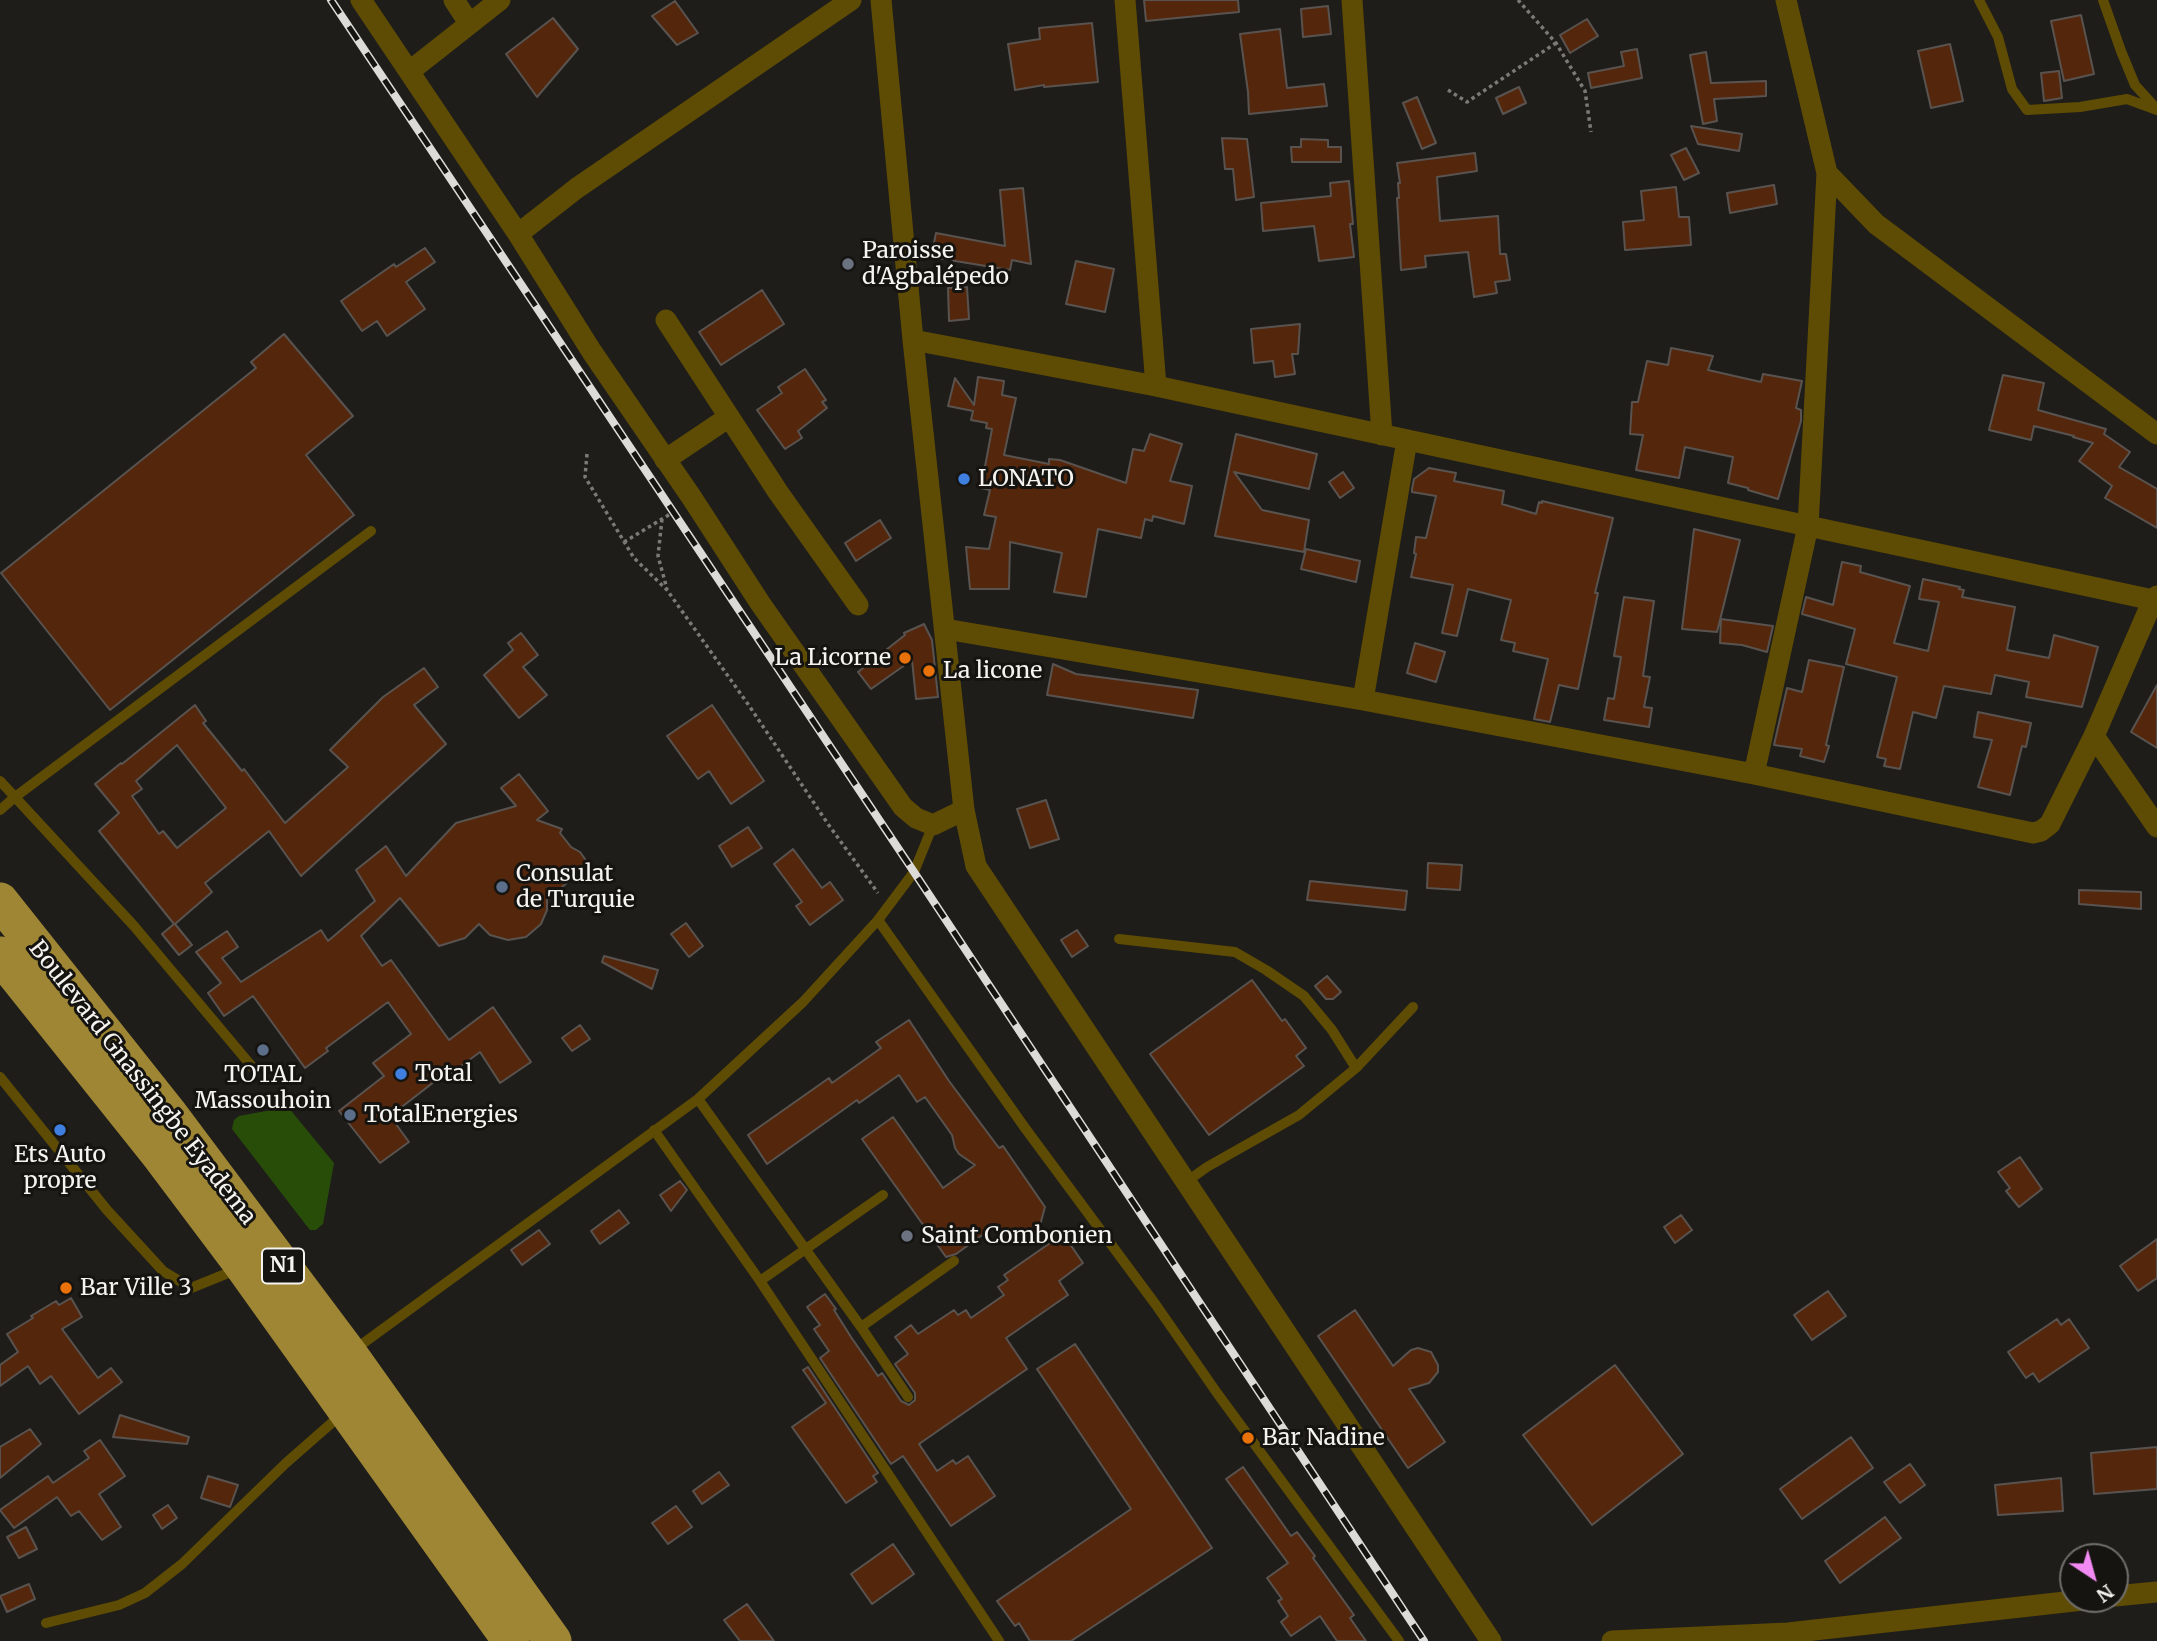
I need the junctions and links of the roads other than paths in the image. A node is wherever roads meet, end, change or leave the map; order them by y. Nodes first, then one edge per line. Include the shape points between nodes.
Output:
1 (361, 0) edge
2 (454, 0) edge
3 (500, 0) edge
4 (851, 0) edge
5 (881, 0) edge
6 (1125, 0) edge
7 (1352, 0) edge
8 (1786, 0) edge
9 (1979, 0) edge
10 (2103, 0) edge
11 (469, 23) junction
12 (410, 71) junction
13 (2157, 110) edge
14 (1827, 173) junction
15 (518, 234) junction
16 (666, 320) dead end
17 (913, 340) junction
18 (1156, 386) junction
19 (729, 417) junction
20 (2157, 434) edge
21 (1382, 435) junction
22 (1408, 440) junction
23 (665, 460) junction
24 (1808, 526) junction
25 (371, 531) dead end
26 (2155, 598) edge
27 (858, 605) dead end
28 (945, 629) junction
29 (1363, 701) junction
30 (2094, 736) junction
31 (1754, 775) junction
32 (0, 781) edge
33 (15, 797) junction
34 (0, 810) edge
35 (964, 810) junction
36 (933, 825) junction
37 (2157, 827) edge
38 (0, 901) edge
39 (878, 920) junction
40 (1119, 939) dead end
41 (0, 955) edge
42 (1413, 1007) dead end
43 (1356, 1068) junction
44 (254, 1069) dead end
45 (0, 1077) edge
46 (698, 1099) junction
47 (654, 1130) junction
48 (1186, 1182) junction
49 (883, 1195) dead end
50 (805, 1249) junction
51 (954, 1261) dead end
52 (243, 1266) junction
53 (760, 1281) junction
54 (861, 1327) junction
55 (349, 1354) junction
56 (908, 1397) dead end
57 (346, 1410) junction
58 (2157, 1592) edge
59 (2129, 1595) edge
60 (2059, 1603) edge
61 (46, 1623) dead end
62 (1788, 1637) edge
63 (511, 1641) edge
64 (553, 1641) edge
65 (999, 1641) edge
66 (1399, 1641) edge
67 (1490, 1641) edge
68 (1612, 1641) edge

1 - 12 street
2 - 11 street
3 - 11 street
4 - 15 street via 577,188
5 - 17 street
6 - 18 street
7 - 21 street
8 - 14 street
9 - 13 lane via 1998,37 2012,89 2027,110 2127,99
10 - 13 lane via 2135,85
11 - 12 street
12 - 15 street
14 - 20 street via 1876,224
14 - 24 street
15 - 23 street
16 - 19 street
17 - 18 street
17 - 28 street
18 - 21 street
19 - 23 street
19 - 27 street
21 - 22 street
22 - 24 street
22 - 29 street
23 - 36 street via 903,807
24 - 26 street
24 - 31 street
25 - 33 lane
26 - 30 street
28 - 29 street
28 - 35 street
29 - 31 street
30 - 31 street via 2050,824 2033,833
30 - 37 street
32 - 33 lane
33 - 34 lane
33 - 44 lane via 134,926
35 - 36 street
35 - 48 street via 976,866
36 - 39 lane via 914,872
38 - 55 highway, Boulevard Gnassingbe Eyadema / N1 via 170,1115
39 - 46 lane via 803,1002
39 - 66 lane
40 - 43 lane via 1235,952 1304,996
41 - 52 highway, Boulevard Gnassingbe Eyadema / N1
42 - 43 lane
43 - 48 lane via 1299,1115
45 - 52 lane via 107,1210 163,1271 191,1288
46 - 47 lane
46 - 50 lane
47 - 53 lane
47 - 55 lane
48 - 67 street
49 - 50 lane
50 - 53 lane
50 - 54 lane
51 - 54 lane
52 - 57 highway, Boulevard Gnassingbe Eyadema / N1
53 - 65 lane
54 - 56 lane
55 - 64 highway, Boulevard Gnassingbe Eyadema / N1
57 - 61 lane via 145,1593 119,1605
57 - 63 highway, Boulevard Gnassingbe Eyadema / N1
58 - 59 street
60 - 62 street
62 - 68 street

